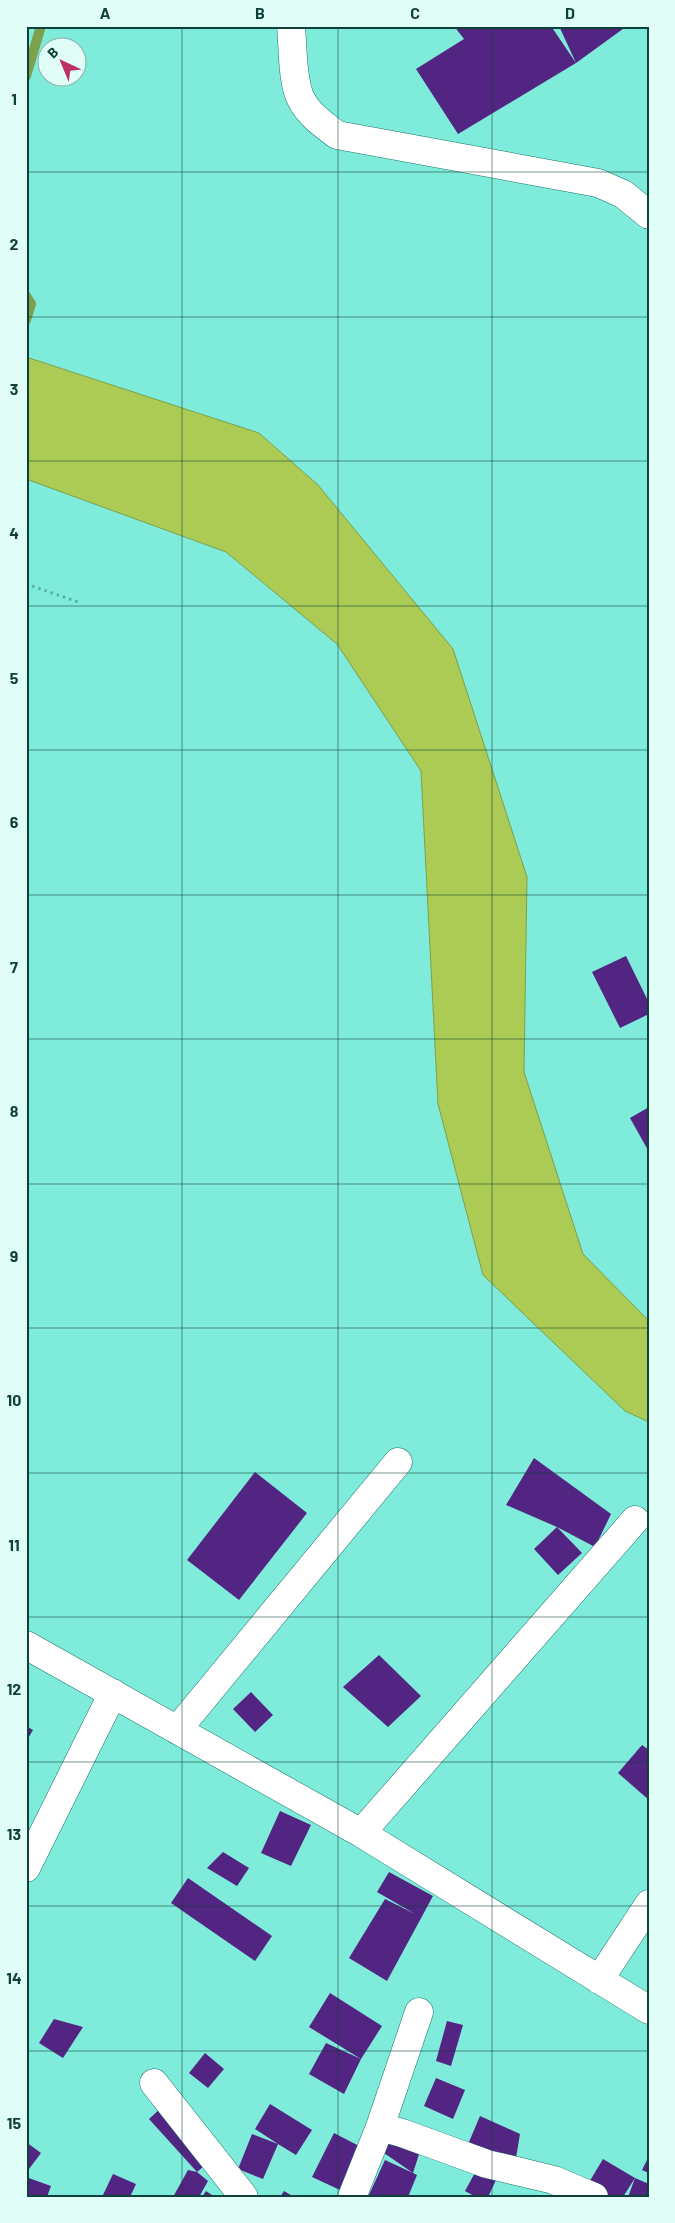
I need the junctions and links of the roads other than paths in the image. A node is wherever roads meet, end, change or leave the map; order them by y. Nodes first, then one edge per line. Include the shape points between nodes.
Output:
1 (292, 26) edge
2 (649, 215) edge
3 (398, 1462) dead end
4 (636, 1520) dead end
5 (26, 1645) edge
6 (113, 1693) junction
7 (177, 1730) junction
8 (361, 1833) junction
9 (26, 1868) edge
10 (649, 1904) edge
11 (599, 1980) junction
12 (649, 2010) edge
13 (419, 2012) dead end
14 (154, 2083) dead end
15 (380, 2127) junction
16 (244, 2197) edge
17 (352, 2197) edge
18 (594, 2197) edge

1 - 2 street via 301,99 316,119 337,135 598,183 623,194
3 - 7 street
4 - 8 street
5 - 6 street
6 - 7 street
6 - 9 street
7 - 8 street
8 - 11 street
10 - 11 street
11 - 12 street
13 - 15 street
14 - 16 street
15 - 17 street
15 - 18 street via 487,2164 554,2180

